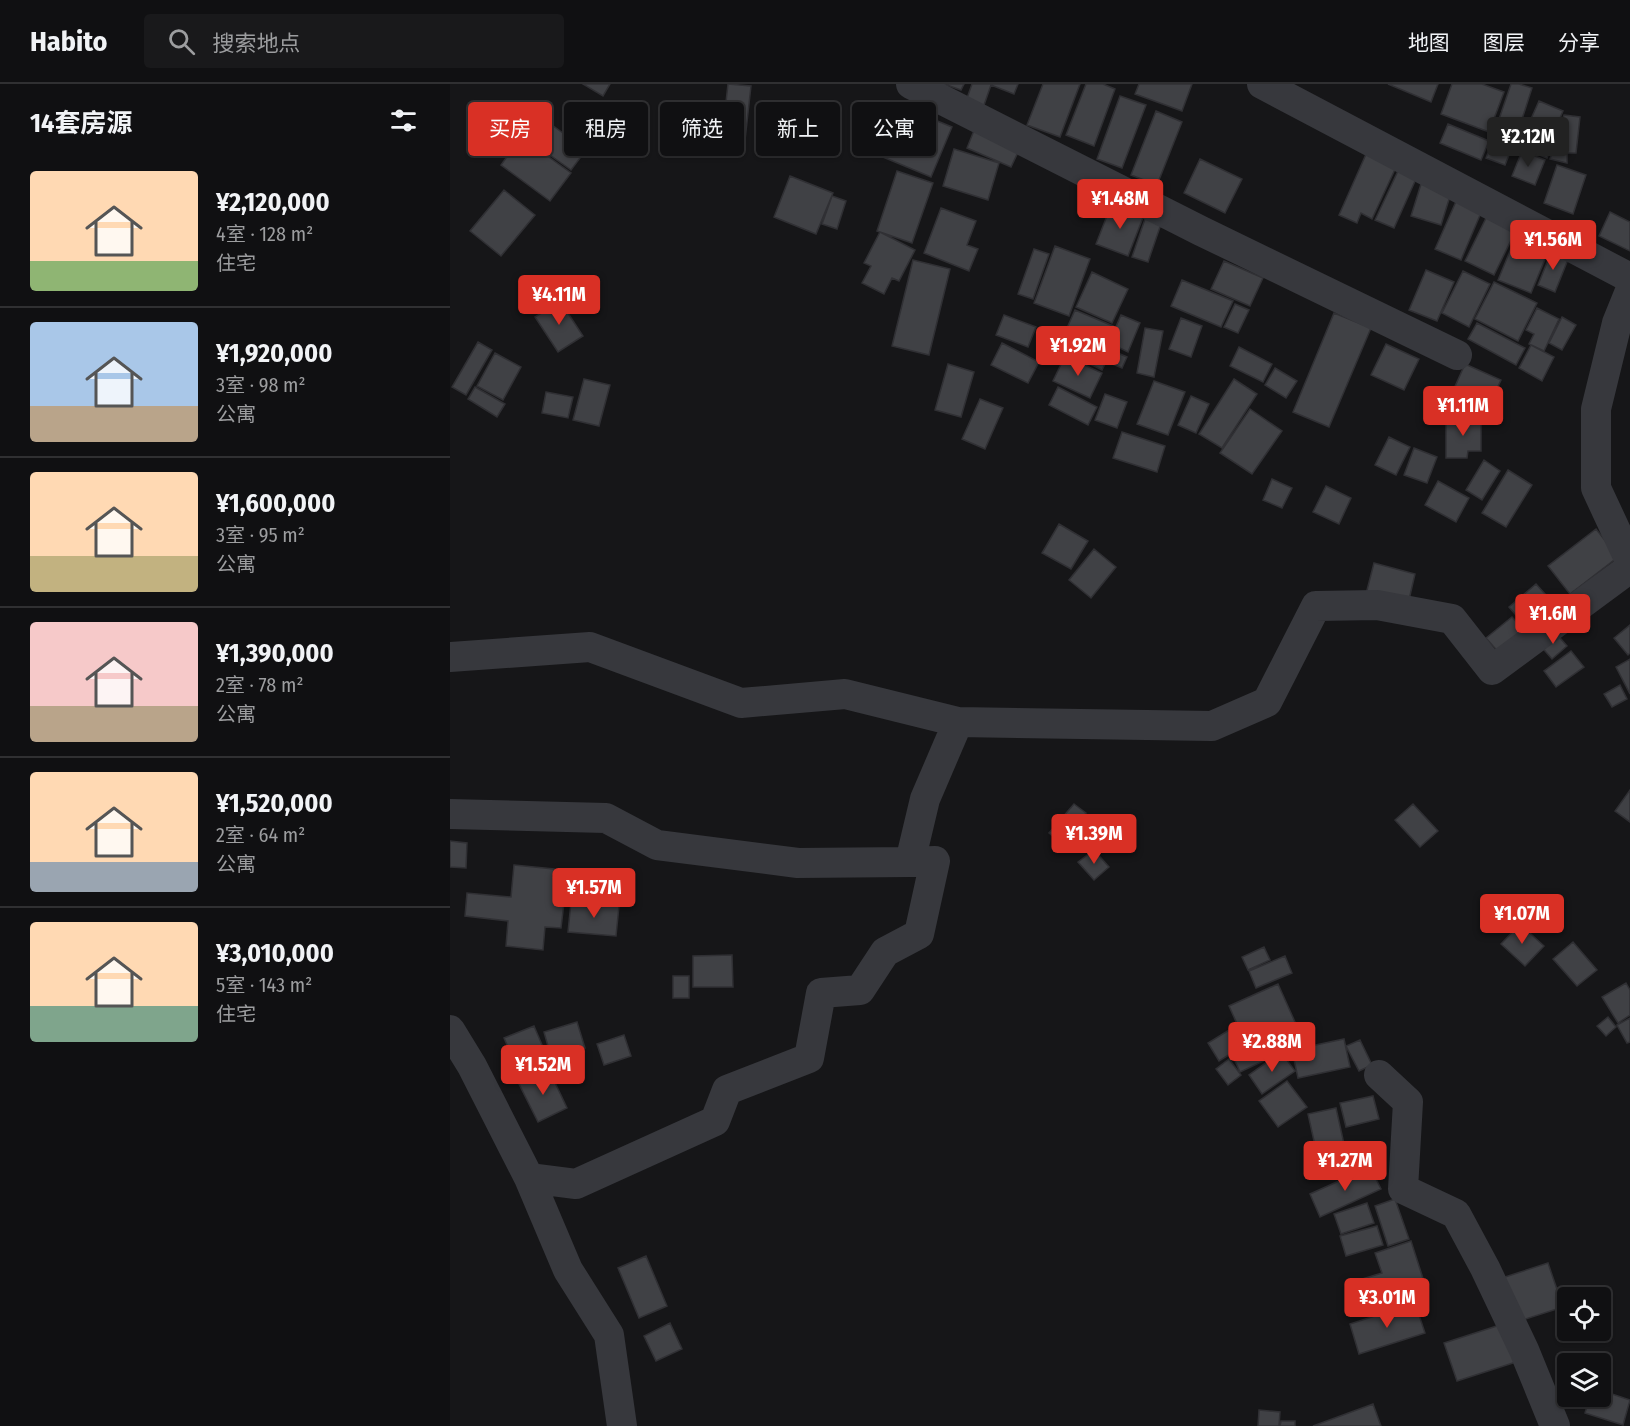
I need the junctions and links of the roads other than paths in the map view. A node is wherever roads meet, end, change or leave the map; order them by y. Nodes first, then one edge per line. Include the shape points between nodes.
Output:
1 (911, 84) edge
2 (1262, 84) edge
3 (1630, 278) edge
4 (1630, 291) edge
5 (1457, 355) dead end
6 (1630, 561) edge
7 (1630, 568) edge
8 (450, 657) edge
9 (958, 722) junction
10 (450, 814) edge
11 (910, 862) junction
12 (450, 1030) edge
13 (1379, 1075) dead end
14 (530, 1178) junction
15 (622, 1426) edge
16 (1555, 1426) edge

1 - 5 street
2 - 3 street
4 - 6 street via 1617,323 1596,408 1596,488
7 - 9 street via 1491,670 1452,619 1377,605 1316,606 1267,702 1212,726
8 - 9 street via 590,646 741,703 845,694
9 - 11 street via 925,799
10 - 11 street via 606,818 657,845 798,863
11 - 14 street via 935,861 919,934 885,952 860,990 821,993 809,1059 727,1090 716,1121 576,1184
12 - 14 street
13 - 16 street via 1408,1102 1403,1189 1456,1214 1524,1350
14 - 15 street via 568,1270 609,1335

